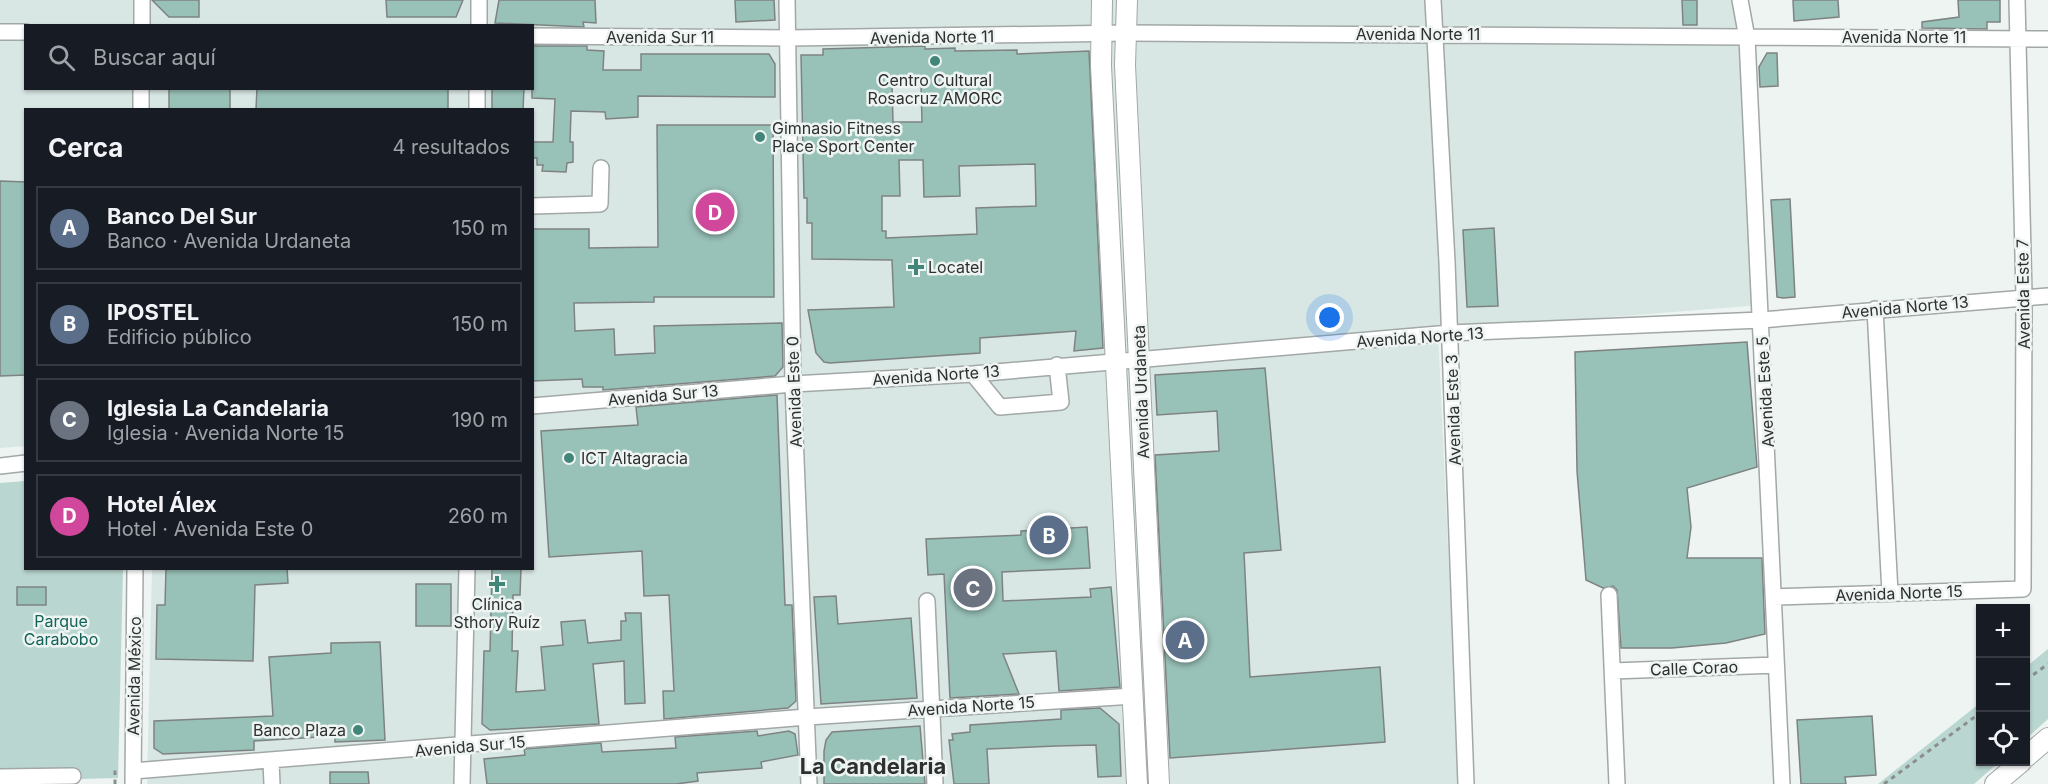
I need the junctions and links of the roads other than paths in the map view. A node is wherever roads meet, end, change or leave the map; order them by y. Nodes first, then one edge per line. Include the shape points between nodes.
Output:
1 (142, 0) edge
2 (479, 0) edge
3 (787, 0) edge
4 (1102, 0) edge
5 (1128, 0) edge
6 (1433, 0) edge
7 (1740, 0) edge
8 (2018, 0) edge
9 (142, 24) edge
10 (478, 24) edge
11 (0, 32) edge
12 (24, 32) edge
13 (1127, 33) junction
14 (1102, 34) junction
15 (1435, 34) junction
16 (534, 36) edge
17 (2018, 37) junction
18 (788, 38) junction
19 (1747, 38) junction
20 (2048, 39) edge
21 (141, 90) edge
22 (477, 90) edge
23 (141, 108) edge
24 (477, 108) edge
25 (601, 168) dead end
26 (534, 206) edge
27 (2024, 296) junction
28 (2048, 296) edge
29 (1875, 309) junction
30 (1761, 320) junction
31 (1450, 333) junction
32 (1140, 360) junction
33 (1116, 362) junction
34 (1057, 365) junction
35 (973, 374) junction
36 (793, 384) junction
37 (534, 406) edge
38 (24, 463) edge
39 (0, 466) edge
40 (135, 570) edge
41 (467, 570) edge
42 (2023, 588) joint
43 (1890, 593) junction
44 (1609, 595) dead end
45 (1774, 597) junction
46 (927, 602) dead end
47 (1776, 665) junction
48 (1613, 671) junction
49 (1134, 696) junction
50 (934, 708) junction
51 (807, 717) junction
52 (2048, 738) edge
53 (463, 747) junction
54 (2030, 753) edge
55 (271, 762) junction
56 (2015, 766) edge
57 (73, 776) dead end
58 (0, 777) edge
59 (133, 778) edge
60 (1136, 778) edge
61 (272, 784) edge
62 (462, 784) edge
63 (809, 784) edge
64 (935, 784) edge
65 (1157, 784) edge
66 (1466, 784) edge
67 (1617, 784) edge
68 (1782, 784) edge
69 (1995, 784) edge

1 - 9 street
2 - 10 street
3 - 18 street, Avenida Este 0
4 - 14 main road, Avenida Urdaneta
5 - 13 main road, Avenida Urdaneta
6 - 15 street, Avenida Este 3
7 - 19 street, Avenida Este 5
8 - 17 street, Avenida Este 7
11 - 12 street
13 - 14 street, Avenida Norte 11
13 - 15 street, Avenida Norte 11
13 - 32 main road, Avenida Urdaneta via 1125,65
14 - 18 street, Avenida Norte 11
14 - 33 main road, Avenida Urdaneta
15 - 19 street, Avenida Norte 11
15 - 31 street, Avenida Este 3
16 - 18 street, Avenida Sur 11
17 - 19 street, Avenida Norte 11
17 - 20 street, Avenida Norte 11
17 - 27 street, Avenida Este 7
18 - 36 street, Avenida Este 0
19 - 30 street, Avenida Este 5
21 - 23 street
22 - 24 street
25 - 26 street via 600,204
27 - 28 street, Avenida Norte 13
27 - 29 street, Avenida Norte 13
27 - 42 street, Avenida Este 7
29 - 30 street, Avenida Norte 13
29 - 43 street
30 - 31 street, Avenida Norte 13
30 - 45 street, Avenida Este 5
31 - 32 street, Avenida Norte 13
31 - 66 street, Avenida Este 3
32 - 33 street, Avenida Norte 13
32 - 65 main road, Avenida Urdaneta
33 - 34 street, Avenida Norte 13
33 - 49 main road, Avenida Urdaneta
34 - 35 street, Avenida Norte 13
34 - 35 street via 1061,402 1000,407
35 - 36 street, Avenida Norte 13
36 - 37 street, Avenida Sur 13
36 - 51 street, Avenida Este 0
38 - 39 street
40 - 59 street, Avenida México
41 - 53 street
42 - 43 street, Avenida Norte 15
43 - 45 street, Avenida Norte 15
44 - 48 street
45 - 47 street, Avenida Este 5
46 - 50 street
47 - 48 street, Calle Corao
47 - 68 street, Avenida Este 5
48 - 67 street
49 - 50 street, Avenida Norte 15
49 - 60 main road, Avenida Urdaneta
50 - 51 street, Avenida Norte 15
50 - 64 street
51 - 53 street, Avenida Sur 15
51 - 63 street, Avenida Este 0
52 - 54 main road
53 - 55 street, Avenida Sur 15
53 - 62 street
55 - 59 street, Avenida Sur 15
55 - 61 street
56 - 69 main road
57 - 58 street

